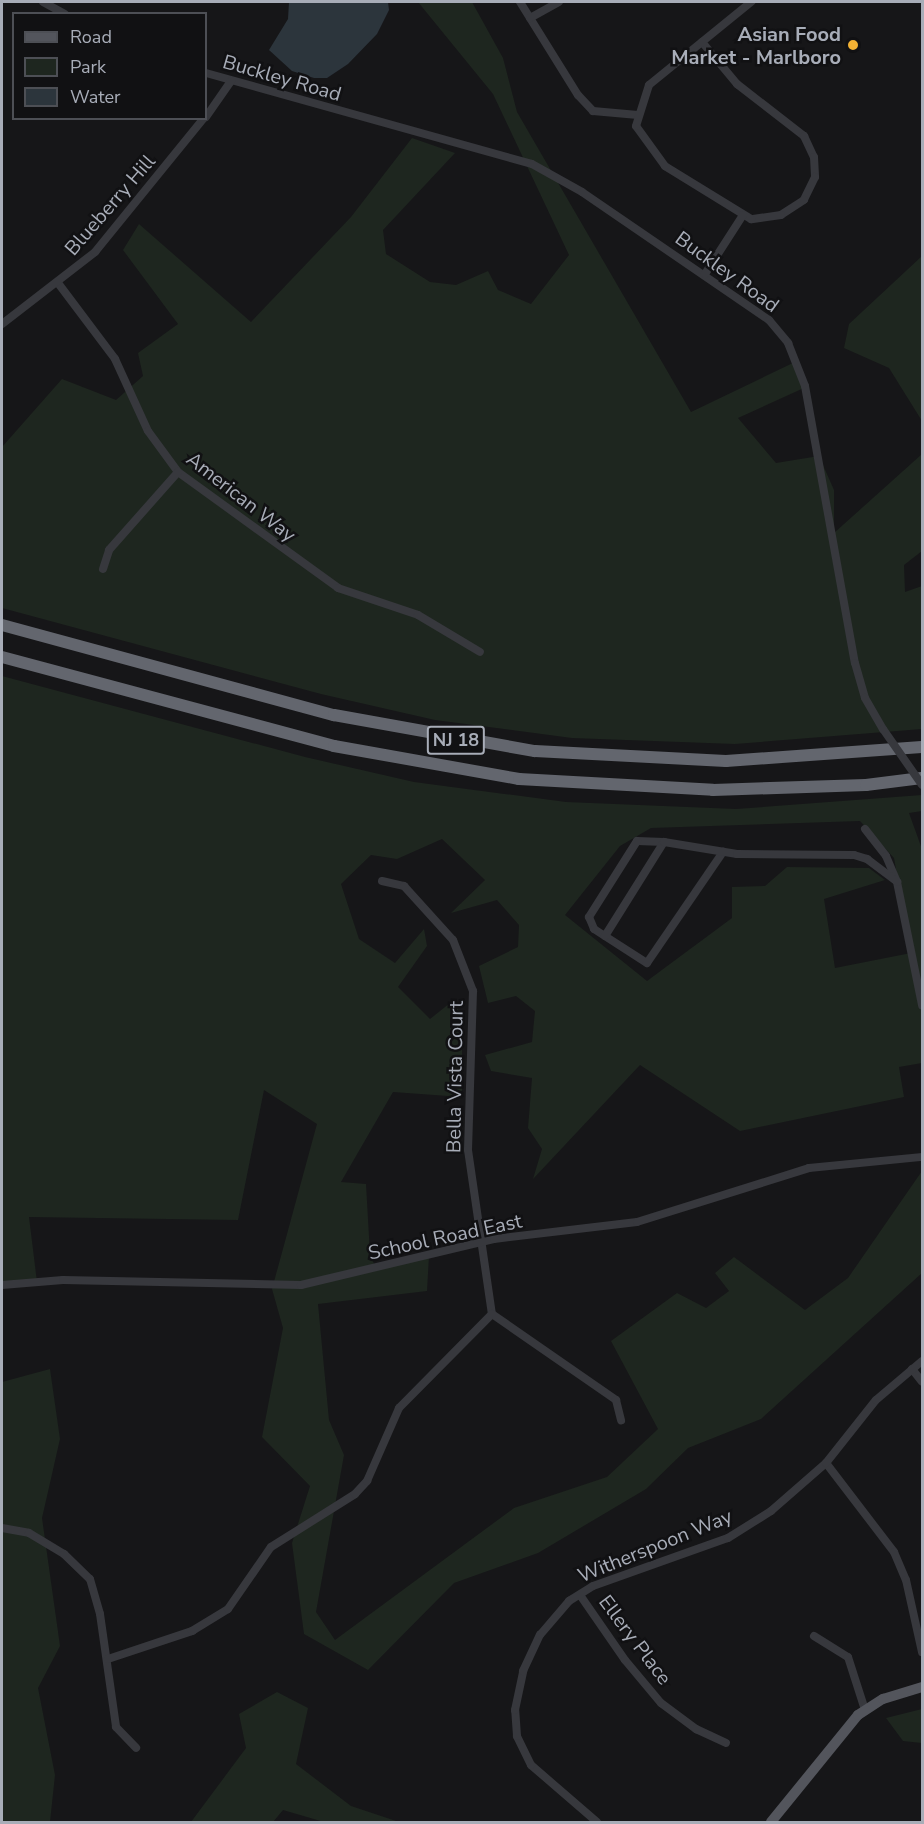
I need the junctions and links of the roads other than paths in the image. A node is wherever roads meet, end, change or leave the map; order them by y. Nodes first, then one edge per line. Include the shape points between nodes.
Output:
1 (43, 2) edge
2 (520, 2) edge
3 (559, 2) edge
4 (751, 2) edge
5 (61, 12) edge
6 (530, 18) junction
7 (702, 42) junction
8 (207, 73) edge
9 (231, 81) junction
10 (207, 115) edge
11 (638, 115) junction
12 (203, 120) edge
13 (743, 215) junction
14 (705, 274) junction
15 (58, 283) junction
16 (2, 324) edge
17 (178, 471) junction
18 (103, 569) dead end
19 (2, 625) edge
20 (480, 652) dead end
21 (2, 657) edge
22 (922, 738) edge
23 (922, 747) edge
24 (867, 752) junction
25 (922, 778) edge
26 (922, 785) edge
27 (865, 830) dead end
28 (664, 842) junction
29 (723, 852) junction
30 (382, 881) dead end
31 (897, 882) junction
32 (604, 936) junction
33 (922, 1005) edge
34 (922, 1157) edge
35 (484, 1241) junction
36 (2, 1285) edge
37 (492, 1314) junction
38 (922, 1361) edge
39 (912, 1369) junction
40 (922, 1382) edge
41 (621, 1420) dead end
42 (826, 1463) junction
43 (2, 1528) edge
44 (580, 1594) junction
45 (813, 1635) dead end
46 (922, 1652) edge
47 (108, 1659) junction
48 (922, 1687) edge
49 (865, 1710) junction
50 (726, 1743) dead end
51 (136, 1748) dead end
52 (597, 1822) edge
53 (771, 1822) edge

1 - 5 street
2 - 6 street
3 - 6 street
4 - 7 street
6 - 11 street via 578,95 593,111
7 - 11 street via 649,85
7 - 13 street via 737,84 804,136 814,157 815,177 804,200 781,215 751,219
8 - 9 street, Buckley Road
9 - 10 street, Blueberry Hill
9 - 14 street, Buckley Road via 532,164 582,192
11 - 13 street via 636,126 665,166
12 - 15 street, Blueberry Hill via 95,252
13 - 14 street
14 - 26 street, Buckley Road, bridge via 769,320 800,369 855,663 865,698
15 - 16 street, Blueberry Hill
15 - 17 street, American Way via 115,359 148,430
17 - 18 street via 109,549
17 - 20 street, American Way via 338,588 418,615
19 - 24 highway, NJ 18 via 334,715 462,741 662,760
21 - 25 highway, NJ 18 via 334,746 519,779 713,790 866,785
22 - 24 highway
23 - 24 highway, NJ 18
27 - 31 street via 886,856
28 - 29 street
28 - 32 street
28 - 32 street via 637,841 591,912 591,926
29 - 31 street via 854,855 867,859
29 - 32 street via 649,963
30 - 35 street, Bella Vista Court via 404,886 453,940 467,968 473,991 468,1150
31 - 33 street
34 - 35 street, School Road East via 809,1168 630,1224
35 - 36 street, School Road East via 301,1285 63,1280
35 - 37 street, Bella Vista Court
37 - 41 street via 616,1400
37 - 47 street via 399,1408 381,1457 361,1488 271,1547 228,1609 192,1631
38 - 39 street, Witherspoon Way
39 - 40 street
39 - 42 street, Witherspoon Way via 876,1400
42 - 44 street, Witherspoon Way via 771,1511 728,1538
42 - 46 street via 894,1552 906,1580
43 - 47 street via 29,1533 64,1554 90,1579
44 - 50 street, Ellery Place via 625,1660 662,1702 696,1729
44 - 52 street, Witherspoon Way via 540,1635 523,1671 515,1719 517,1736 531,1764
45 - 49 street via 848,1657
47 - 51 street via 116,1727
48 - 49 main road
49 - 53 main road

